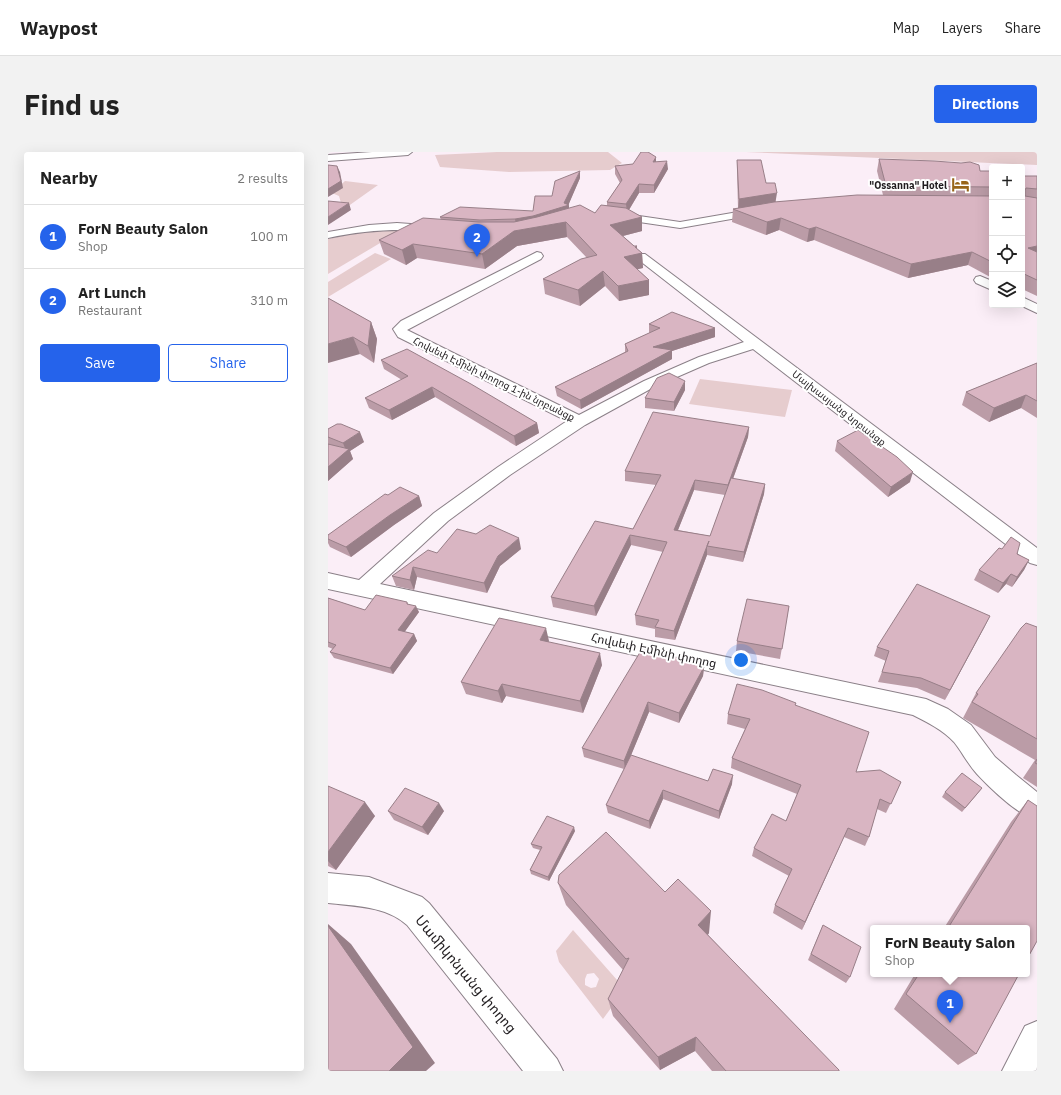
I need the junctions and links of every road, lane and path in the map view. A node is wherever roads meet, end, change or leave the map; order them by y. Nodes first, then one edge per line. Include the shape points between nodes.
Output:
1 (408, 152) edge
2 (328, 158) edge
3 (773, 210) edge
4 (604, 214) edge
5 (449, 230) edge
6 (328, 235) edge
7 (537, 256) dead end
8 (641, 257) dead end
9 (980, 280) dead end
10 (989, 284) edge
11 (1025, 303) edge
12 (1037, 309) edge
13 (754, 344) junction
14 (579, 421) junction
15 (1037, 558) edge
16 (328, 581) edge
17 (363, 588) junction
18 (1037, 808) edge
19 (328, 888) edge
20 (1037, 1038) edge
21 (545, 1071) edge
22 (1020, 1071) edge

1 - 2 street
3 - 4 street via 680,225
5 - 6 street via 385,226
7 - 14 street, Հովսեփ Էմինի փողոց 1-ին նրբանցք via 400,329 403,334
8 - 13 street, Մալխասյանց նրբանցք
9 - 10 street
11 - 12 street
13 - 14 street, Հովսեփ Էմինի փողոց 1-ին նրբանցք via 704,360 649,384
13 - 15 street, Մալխասյանց նրբանցք
14 - 17 street, Հովսեփ Էմինի փողոց 1-ին նրբանցք via 441,517
16 - 17 street, Հովսեփ Էմինի փողոց
17 - 18 street, Հովսեփ Էմինի փողոց via 917,706 939,716 962,733 986,765
19 - 21 street, Մամիկոնյանց փողոց via 368,892 411,908
20 - 22 street

